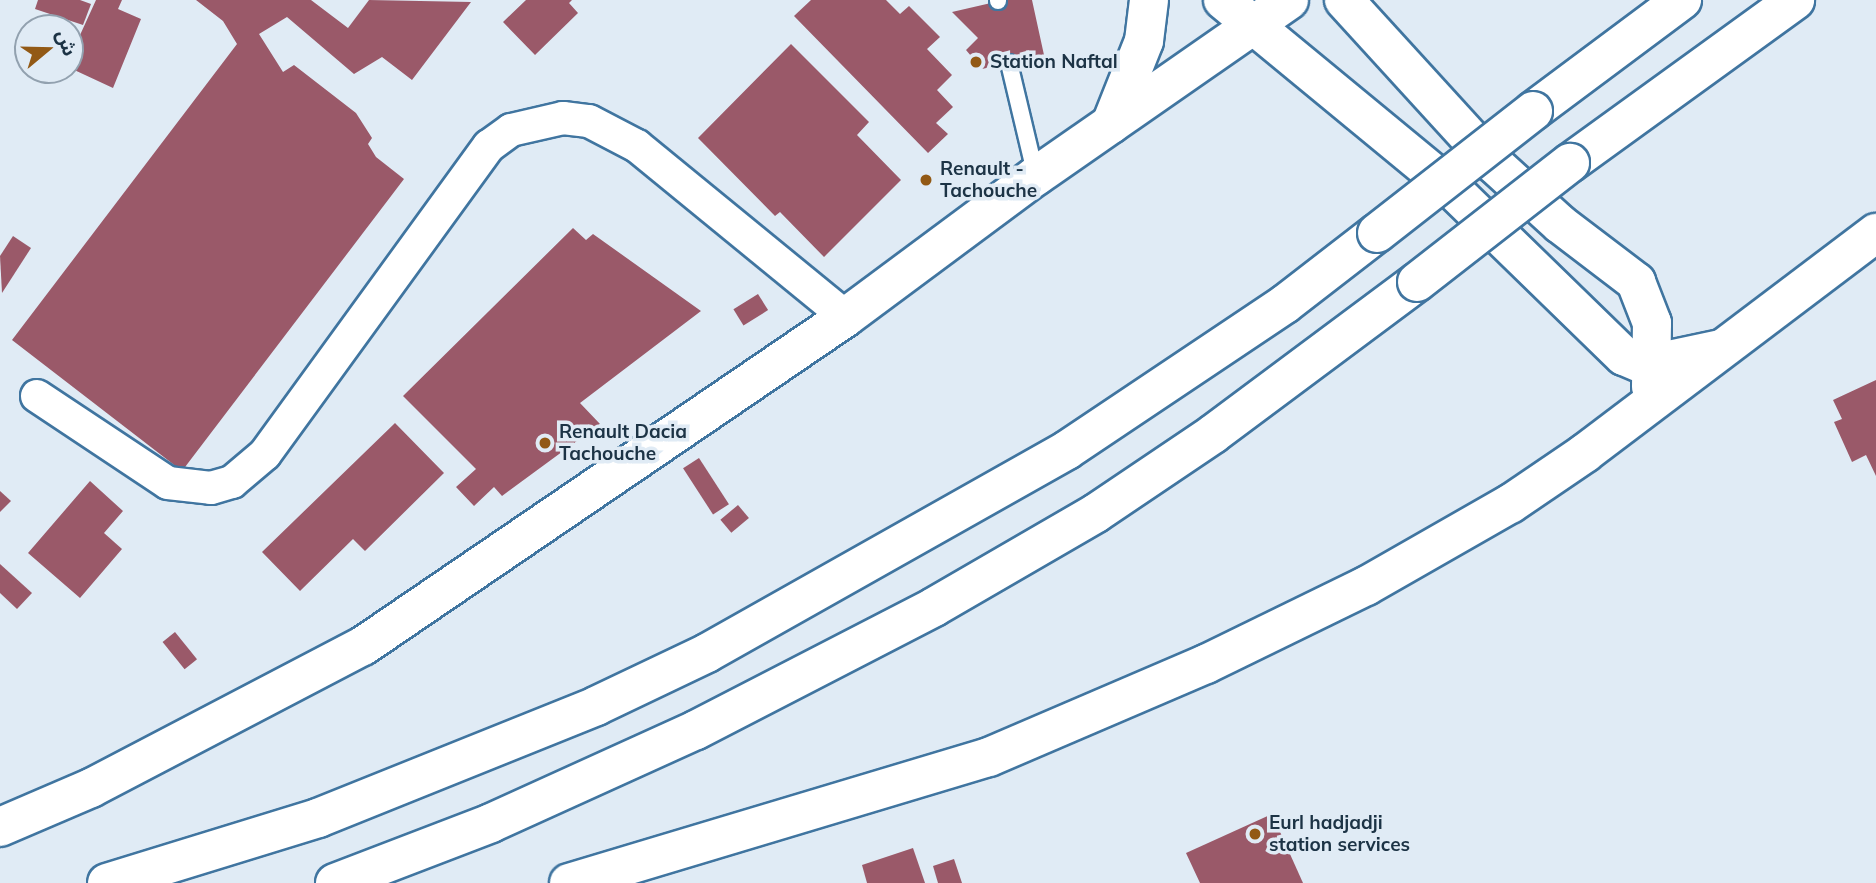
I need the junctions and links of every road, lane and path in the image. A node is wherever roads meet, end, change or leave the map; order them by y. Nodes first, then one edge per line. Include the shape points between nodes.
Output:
1 (1149, 0) edge
2 (1223, 0) edge
3 (1289, 0) edge
4 (1343, 0) edge
5 (1682, 0) edge
6 (1795, 0) edge
7 (1253, 27) junction
8 (1009, 63) dead end
9 (1111, 124) junction
10 (1036, 176) junction
11 (1876, 233) edge
12 (846, 317) junction
13 (1720, 349) junction
14 (1652, 364) junction
15 (37, 396) dead end
16 (1650, 403) junction
17 (0, 827) edge
18 (107, 883) edge
19 (335, 883) edge
20 (569, 883) edge

1 - 9 main road via 1144,41
2 - 7 main road
3 - 7 main road
4 - 14 main road via 1509,178 1636,282 1653,323
5 - 18 main road, bridge via 1285,304 1067,450 708,653 596,706 318,818
6 - 19 main road, bridge via 1570,163 1213,435 1107,506 934,607 696,730 491,823
7 - 9 main road
7 - 14 main road via 1433,172 1617,350 1638,364
8 - 10 lane
9 - 10 main road
10 - 12 main road
11 - 13 main road
12 - 15 street via 637,146 614,131 562,118 511,130 489,146 265,454 232,482 211,488 168,483
12 - 17 main road via 363,646 91,788
13 - 14 main road
13 - 16 main road
14 - 16 main road
16 - 20 main road via 1510,504 1438,548 1206,664 989,757

